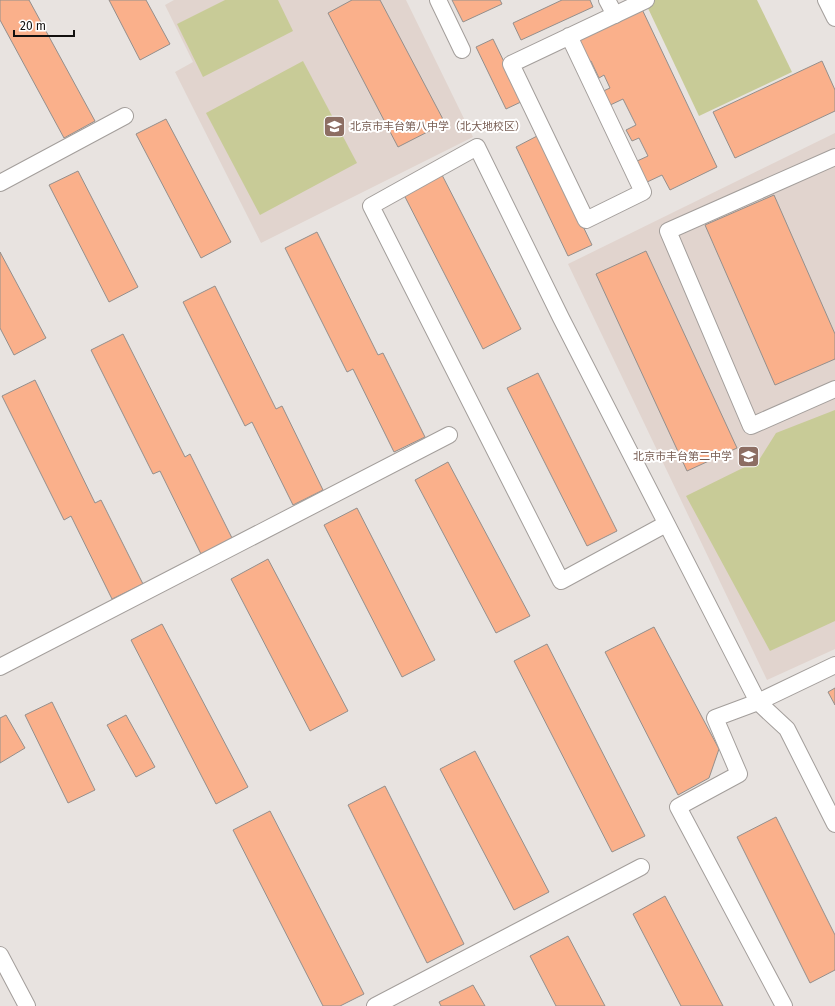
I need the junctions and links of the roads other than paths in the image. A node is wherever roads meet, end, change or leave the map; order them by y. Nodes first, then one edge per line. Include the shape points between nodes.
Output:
1 (438, 0) edge
2 (607, 0) edge
3 (646, 0) edge
4 (826, 0) edge
5 (615, 15) junction
6 (835, 18) edge
7 (569, 36) junction
8 (462, 50) dead end
9 (125, 116) dead end
10 (835, 157) edge
11 (0, 183) edge
12 (835, 389) edge
13 (449, 435) dead end
14 (666, 524) junction
15 (835, 665) edge
16 (0, 667) edge
17 (758, 702) junction
18 (835, 824) edge
19 (641, 867) dead end
20 (0, 955) edge
21 (27, 1006) edge
22 (374, 1006) edge
23 (784, 1006) edge

1 - 8 street
2 - 5 street
3 - 5 street
4 - 6 street
5 - 7 street
7 - 7 street via 511,64 586,220 644,192
9 - 11 street
10 - 12 street via 668,231 751,426
13 - 16 street
14 - 14 street via 477,147 371,206 561,581
14 - 17 street
15 - 17 street
17 - 18 street via 787,729
17 - 23 street via 715,718 739,774 678,807
19 - 22 street
20 - 21 street

